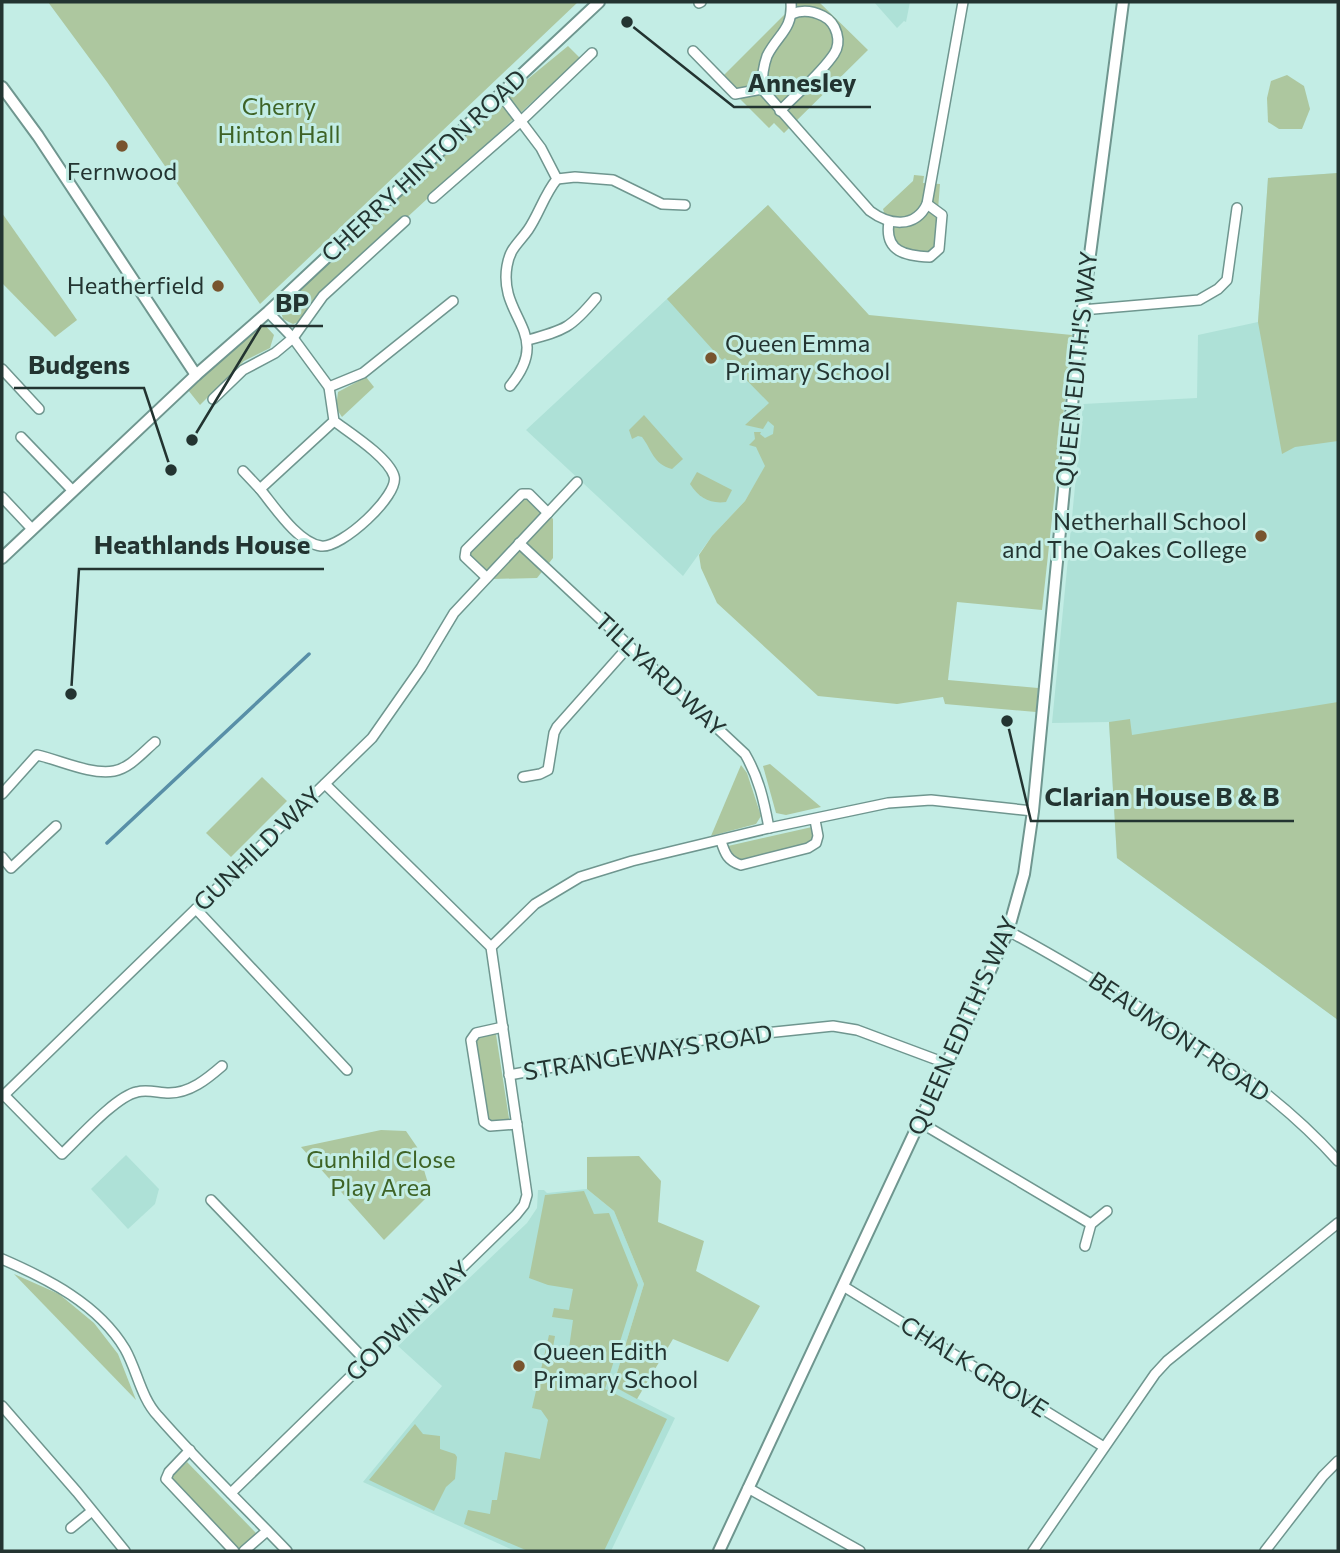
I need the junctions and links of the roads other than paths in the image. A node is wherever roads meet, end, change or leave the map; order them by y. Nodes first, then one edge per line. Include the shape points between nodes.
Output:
1 (599, 2) edge
2 (791, 2) edge
3 (962, 2) edge
4 (1123, 2) edge
5 (792, 14) junction
6 (693, 51) dead end
7 (592, 53) dead end
8 (2, 87) edge
9 (762, 89) junction
10 (500, 95) junction
11 (780, 111) junction
12 (520, 122) junction
13 (557, 179) junction
14 (433, 198) dead end
15 (927, 204) junction
16 (685, 205) dead end
17 (1237, 208) dead end
18 (405, 221) dead end
19 (889, 222) junction
20 (596, 298) dead end
21 (453, 301) dead end
22 (1082, 310) junction
23 (268, 312) junction
24 (293, 338) junction
25 (528, 340) junction
26 (3, 373) edge
27 (196, 375) junction
28 (510, 386) dead end
29 (329, 387) junction
30 (213, 399) dead end
31 (39, 409) dead end
32 (334, 421) junction
33 (21, 437) dead end
34 (243, 471) dead end
35 (577, 482) dead end
36 (260, 489) junction
37 (73, 491) junction
38 (2, 497) edge
39 (548, 513) junction
40 (32, 529) junction
41 (519, 542) junction
42 (2, 558) edge
43 (486, 578) junction
44 (629, 646) junction
45 (155, 742) dead end
46 (523, 777) dead end
47 (325, 784) junction
48 (2, 793) edge
49 (1033, 811) junction
50 (816, 820) junction
51 (56, 826) dead end
52 (769, 828) junction
53 (721, 841) junction
54 (2, 857) edge
55 (11, 868) junction
56 (2, 876) edge
57 (196, 909) junction
58 (1008, 930) junction
59 (491, 947) junction
60 (503, 1027) junction
61 (948, 1064) junction
62 (222, 1066) dead end
63 (347, 1070) dead end
64 (509, 1075) junction
65 (3, 1096) edge
66 (517, 1124) junction
67 (921, 1124) junction
68 (1338, 1161) edge
69 (211, 1200) dead end
70 (1107, 1210) dead end
71 (1338, 1223) edge
72 (1091, 1224) junction
73 (1085, 1246) dead end
74 (2, 1259) edge
75 (843, 1286) junction
76 (366, 1361) junction
77 (2, 1406) edge
78 (1104, 1447) junction
79 (190, 1450) junction
80 (1338, 1461) edge
81 (748, 1488) junction
82 (231, 1493) junction
83 (92, 1511) junction
84 (71, 1528) dead end
85 (267, 1531) junction
86 (125, 1551) edge
87 (234, 1551) edge
88 (244, 1551) edge
89 (287, 1551) edge
90 (719, 1551) edge
91 (860, 1551) edge
92 (1033, 1551) edge
93 (1265, 1551) edge

1 - 10 street, CHERRY HINTON ROAD
2 - 5 street
3 - 15 street
4 - 22 street, QUEEN EDITH'S WAY
5 - 9 street via 767,57
5 - 11 street via 814,11 828,18 838,38 835,52
6 - 9 street via 735,94
7 - 12 street
8 - 27 street
9 - 11 street
10 - 12 street
10 - 23 street, CHERRY HINTON ROAD
11 - 19 street via 870,211
12 - 13 street
12 - 14 street
13 - 16 street via 613,180 662,204
13 - 25 street via 528,230 513,246 507,265 508,291
15 - 19 street via 908,222
15 - 19 street via 942,215 939,249 930,257 897,250 890,239
17 - 22 street via 1227,280 1219,289 1199,300
18 - 24 street, CHERRY HINTON ROAD via 323,296
20 - 25 street via 562,331
21 - 29 street via 363,373
22 - 49 street, QUEEN EDITH'S WAY
23 - 24 street
23 - 27 street, CHERRY HINTON ROAD
24 - 29 street
24 - 30 street, CHERRY HINTON ROAD via 243,370
25 - 28 street via 521,373
26 - 31 street
27 - 37 street, CHERRY HINTON ROAD
29 - 32 street
32 - 36 street
32 - 36 street via 380,458 394,476 387,499 345,539 321,547 307,542
33 - 37 street
34 - 36 street
35 - 39 street, GUNHILD WAY
37 - 40 street, CHERRY HINTON ROAD
38 - 40 street
39 - 41 street, GUNHILD WAY
39 - 43 street via 529,494 522,494 466,550 465,557
40 - 42 street, CHERRY HINTON ROAD
41 - 43 street, GUNHILD WAY
41 - 44 street, TILLYARD WAY
43 - 47 street, GUNHILD WAY via 454,613 372,738
44 - 46 street via 557,727 548,770
44 - 52 street, TILLYARD WAY via 745,754 756,772
45 - 48 street via 131,763 113,771 37,755
47 - 57 street, GUNHILD WAY
47 - 59 street
49 - 50 street via 931,800 888,803
49 - 58 street, QUEEN EDITH'S WAY via 1024,874
50 - 52 street
50 - 53 street via 818,836 808,848 741,865 725,855
51 - 55 street
52 - 53 street
53 - 59 street via 580,877 534,904
54 - 55 street
55 - 56 street
57 - 63 street
57 - 65 street, GUNHILD WAY
58 - 61 street, QUEEN EDITH'S WAY
58 - 68 street, BEAUMONT ROAD via 1240,1072
59 - 60 street, GODWIN WAY
60 - 64 street, GODWIN WAY
60 - 66 street via 476,1033 471,1040 485,1122 490,1126
61 - 64 street, STRANGEWAYS ROAD via 857,1030 833,1026 708,1039
61 - 67 street, QUEEN EDITH'S WAY
62 - 65 street via 190,1089 137,1091 121,1098 62,1154
64 - 66 street, GODWIN WAY
66 - 76 street, GODWIN WAY via 527,1195 524,1205
67 - 72 street
67 - 75 street, QUEEN EDITH'S WAY
69 - 76 street
70 - 72 street
71 - 78 street via 1167,1361
72 - 73 street
74 - 79 street via 65,1291 106,1326 125,1349 155,1413
75 - 78 street, CHALK GROVE
75 - 81 street, QUEEN EDITH'S WAY
76 - 82 street, GODWIN WAY
77 - 83 street
78 - 92 street
79 - 82 street
79 - 87 street via 166,1479
80 - 93 street
81 - 90 street, QUEEN EDITH'S WAY
81 - 91 street
82 - 85 street
83 - 84 street
83 - 86 street
85 - 88 street
85 - 89 street

